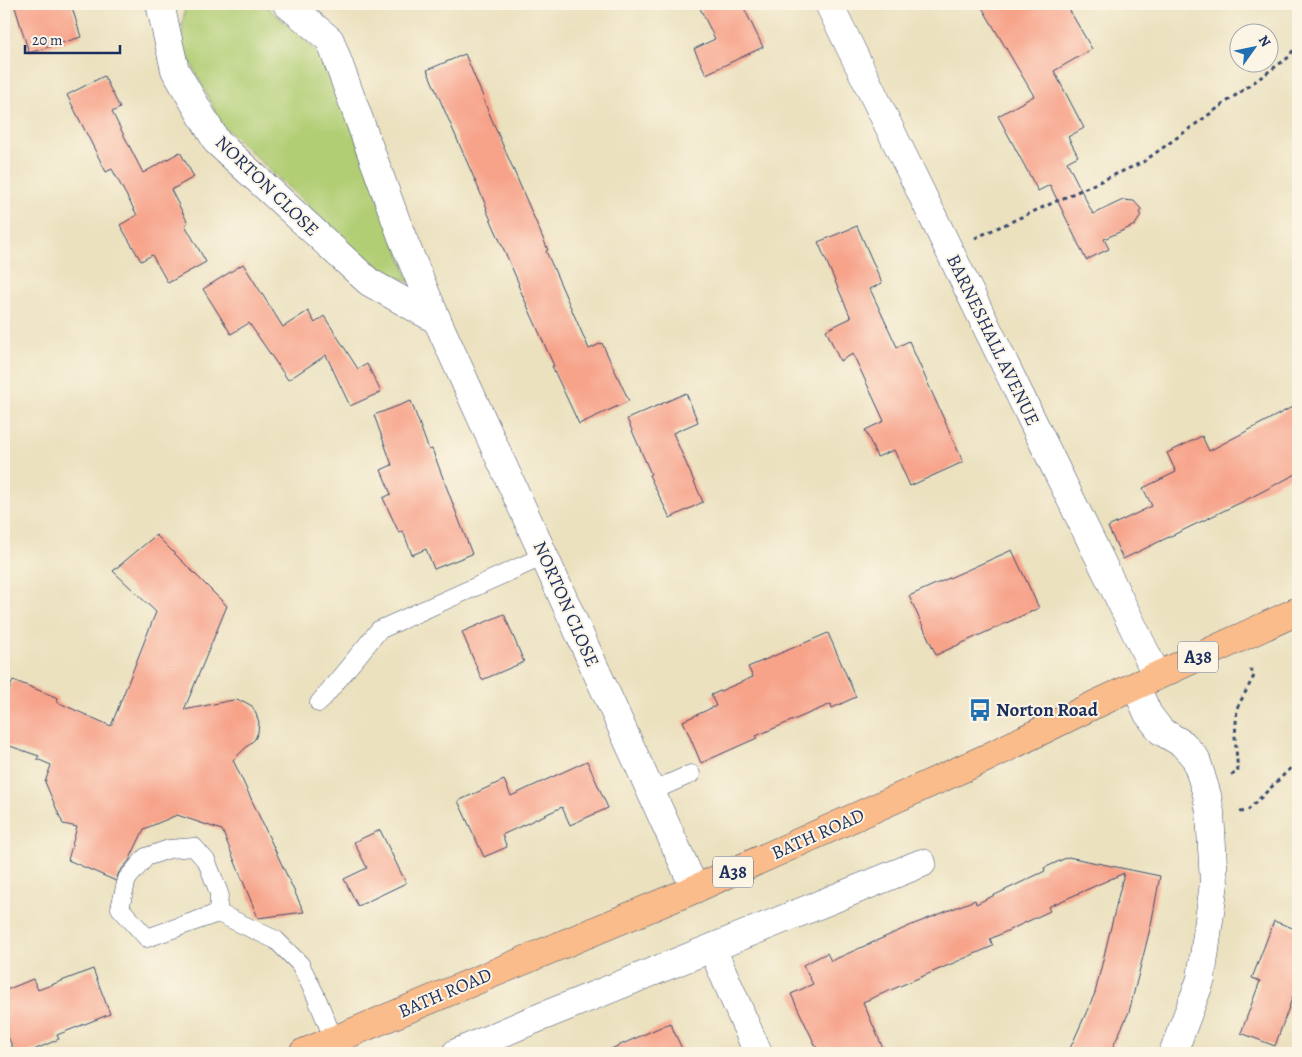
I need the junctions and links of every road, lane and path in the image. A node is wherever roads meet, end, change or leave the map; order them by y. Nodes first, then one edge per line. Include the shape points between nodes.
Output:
1 (160, 4) edge
2 (287, 4) edge
3 (830, 4) edge
4 (1298, 42) edge
5 (949, 250) junction
6 (437, 320) junction
7 (544, 556) junction
8 (1298, 611) edge
9 (1239, 638) junction
10 (1147, 681) junction
11 (319, 703) dead end
12 (1298, 761) edge
13 (691, 774) dead end
14 (1204, 784) junction
15 (650, 792) junction
16 (1210, 812) junction
17 (922, 863) dead end
18 (695, 889) junction
19 (218, 913) junction
20 (712, 948) junction
21 (334, 1040) junction
22 (303, 1053) edge
23 (456, 1053) edge
24 (758, 1053) edge
25 (1173, 1053) edge

1 - 6 street, NORTON CLOSE via 175,70 217,142 369,282
2 - 6 street, NORTON CLOSE via 330,40 402,237
3 - 5 street, BARNESHALL AVENUE
4 - 5 path via 1289,57 1143,162
5 - 10 street, BARNESHALL AVENUE
6 - 7 street, NORTON CLOSE
7 - 11 lane via 379,630
7 - 15 street, NORTON CLOSE
8 - 9 main road, BATH ROAD / A38
9 - 10 main road, BATH ROAD / A38
9 - 14 path via 1254,676 1237,708 1238,772
10 - 14 street via 1148,714 1161,731 1184,744 1196,759
10 - 18 main road, BATH ROAD / A38 via 984,759
12 - 16 path via 1247,812
13 - 15 lane
14 - 16 street
15 - 18 street, NORTON CLOSE
16 - 25 street via 1214,883 1201,979
17 - 20 street
18 - 21 main road, BATH ROAD / A38
19 - 19 lane via 147,938 120,908 127,879 146,857 170,849 194,847 206,862 219,893
19 - 21 lane via 276,940 300,964
20 - 23 street
20 - 24 street
21 - 22 main road, BATH ROAD / A38

